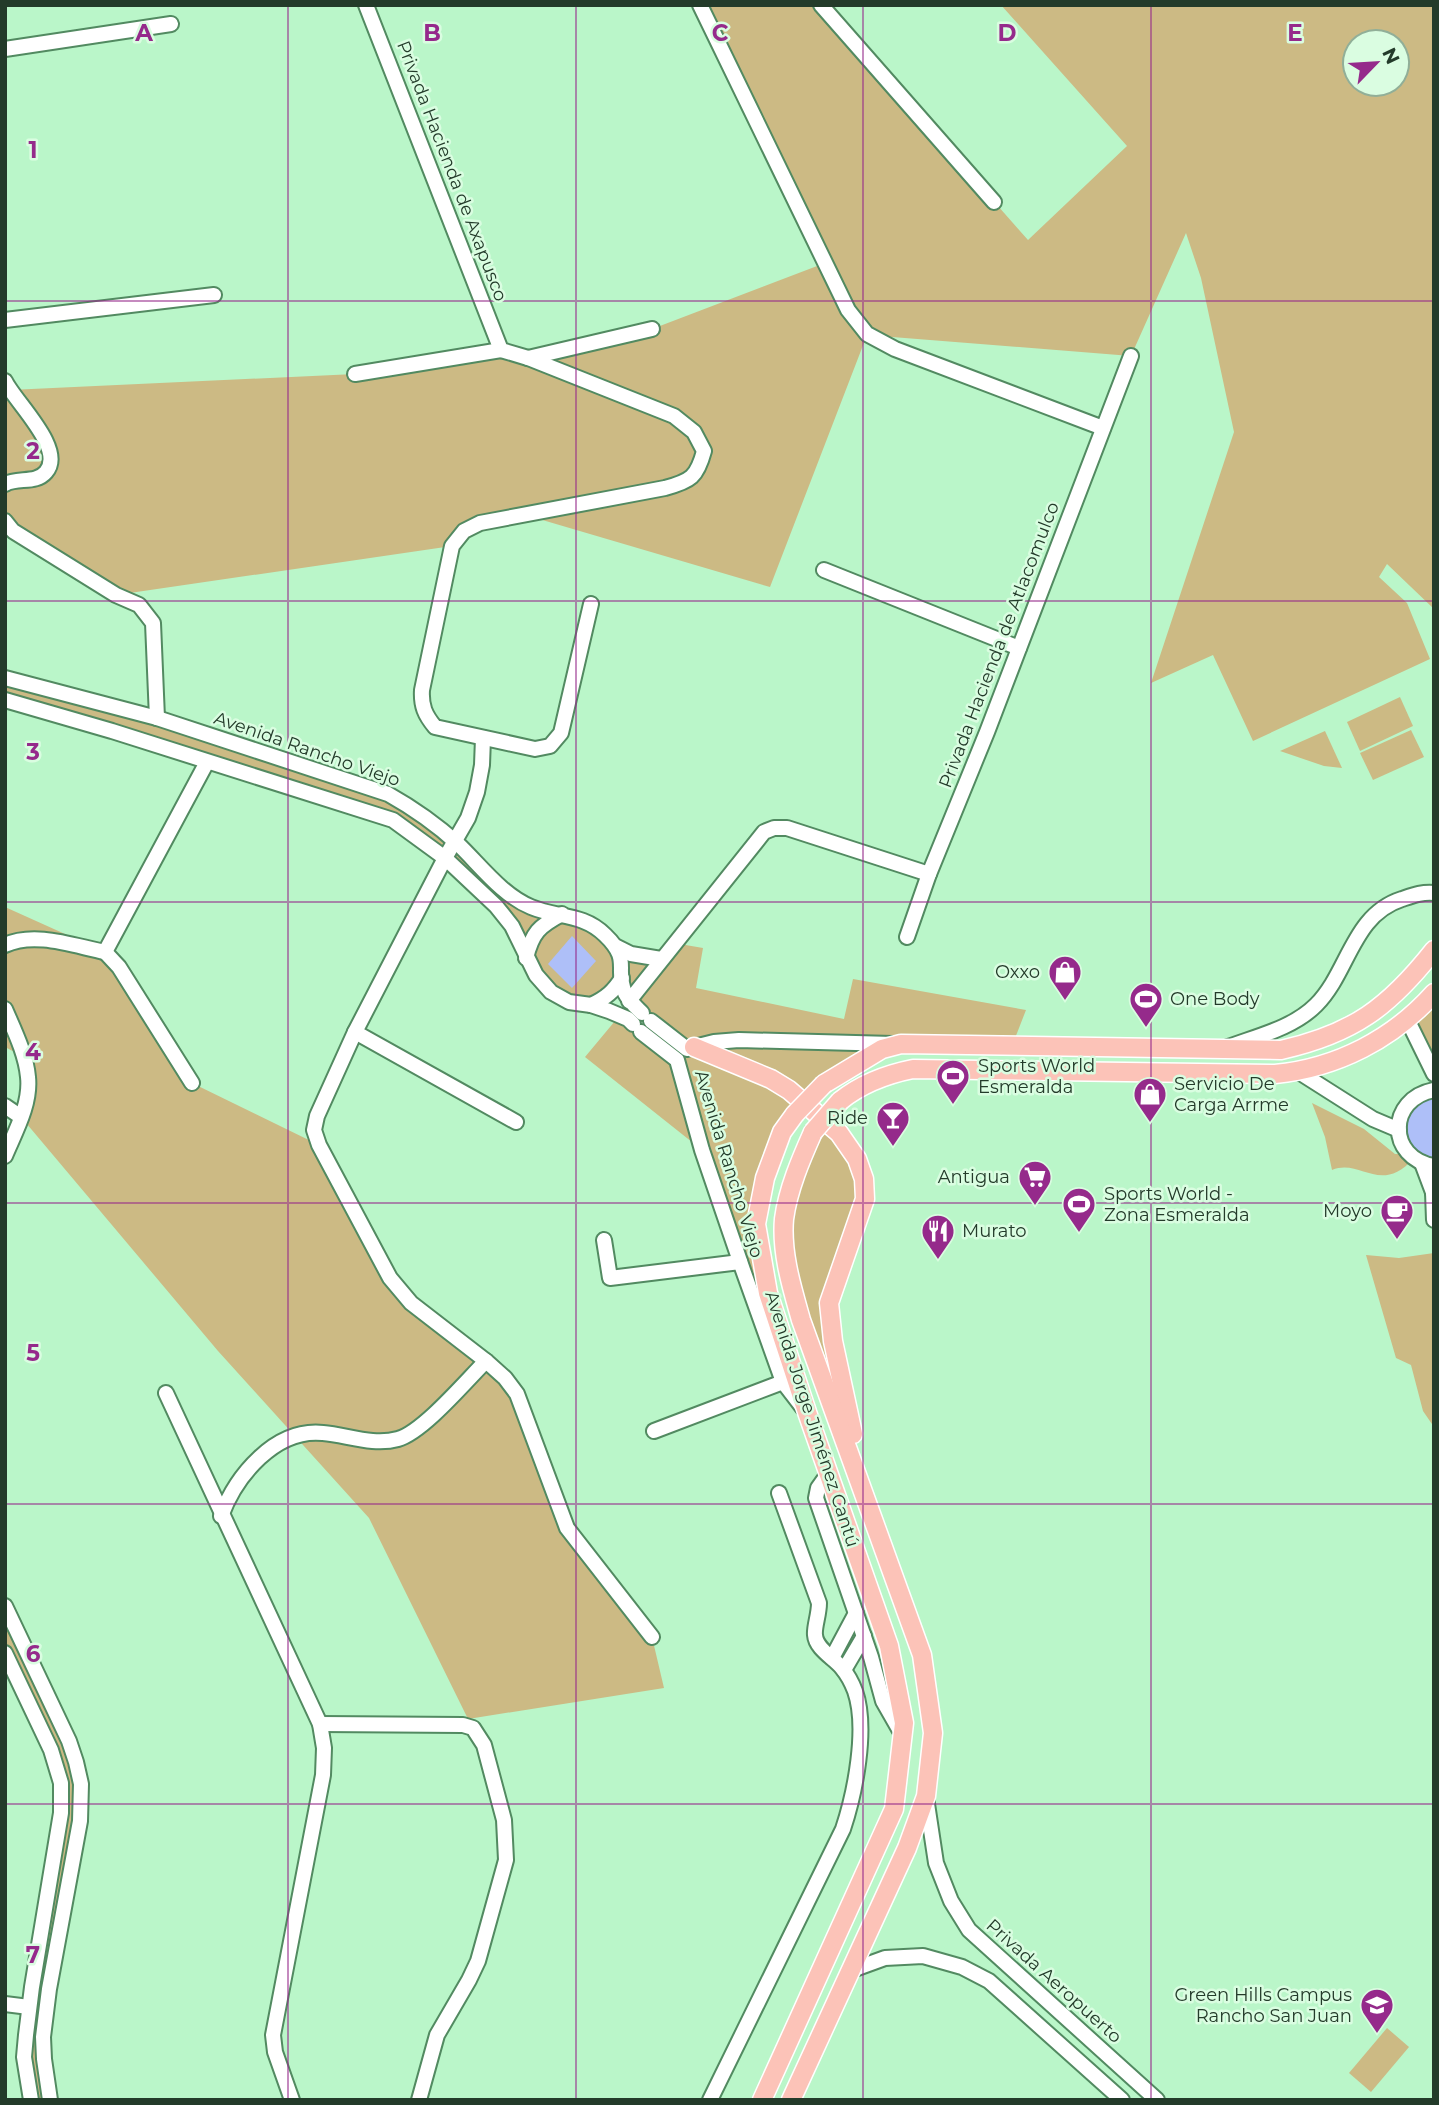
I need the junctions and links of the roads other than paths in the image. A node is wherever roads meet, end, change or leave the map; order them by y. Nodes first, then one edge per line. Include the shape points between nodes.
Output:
1 (366, 5) edge
2 (700, 5) edge
3 (821, 5) edge
4 (171, 24) dead end
5 (5, 49) edge
6 (994, 202) dead end
7 (214, 295) dead end
8 (5, 320) edge
9 (652, 329) dead end
10 (501, 350) junction
11 (1131, 356) dead end
12 (528, 358) junction
13 (355, 374) dead end
14 (5, 382) edge
15 (1103, 428) junction
16 (5, 484) edge
17 (5, 521) edge
18 (824, 570) dead end
19 (591, 604) dead end
20 (1019, 648) junction
21 (5, 678) edge
22 (5, 700) edge
23 (118, 708) junction
24 (157, 718) junction
25 (112, 731) junction
26 (483, 738) junction
27 (240, 745) junction
28 (207, 762) junction
29 (234, 770) junction
30 (455, 842) junction
31 (445, 858) junction
32 (929, 874) junction
33 (1434, 893) edge
34 (562, 914) junction
35 (907, 937) dead end
36 (5, 945) edge
37 (617, 947) junction
38 (1434, 950) edge
39 (105, 952) junction
40 (526, 958) junction
41 (661, 959) junction
42 (622, 978) junction
43 (1434, 993) edge
44 (591, 1005) junction
45 (5, 1009) edge
46 (640, 1018) junction
47 (1408, 1021) junction
48 (355, 1032) junction
49 (901, 1044) junction
50 (1224, 1049) junction
51 (686, 1052) junction
52 (1299, 1072) junction
53 (1434, 1074) edge
54 (192, 1083) dead end
55 (1434, 1090) edge
56 (5, 1106) edge
57 (21, 1117) junction
58 (516, 1122) dead end
59 (1398, 1130) junction
60 (5, 1156) edge
61 (1428, 1164) edge
62 (1433, 1193) edge
63 (1434, 1220) edge
64 (604, 1240) dead end
65 (740, 1262) junction
66 (486, 1361) junction
67 (783, 1382) junction
68 (166, 1393) dead end
69 (807, 1415) junction
70 (654, 1431) dead end
71 (828, 1474) junction
72 (779, 1493) dead end
73 (867, 1499) junction
74 (221, 1516) junction
75 (5, 1606) edge
76 (856, 1613) junction
77 (864, 1636) junction
78 (652, 1637) dead end
79 (5, 1653) edge
80 (832, 1658) junction
81 (844, 1670) junction
82 (320, 1724) junction
83 (903, 1736) junction
84 (69, 1741) junction
85 (51, 1750) junction
86 (926, 1796) junction
87 (852, 1970) junction
88 (32, 1987) junction
89 (49, 1989) junction
90 (5, 2004) edge
91 (29, 2007) junction
92 (26, 2035) junction
93 (43, 2036) junction
94 (31, 2100) edge
95 (50, 2100) edge
96 (292, 2100) edge
97 (419, 2100) edge
98 (710, 2100) edge
99 (762, 2100) edge
100 (790, 2100) edge
101 (1122, 2100) edge
102 (1157, 2100) edge

1 - 10 street, Privada Hacienda de Axapusco
2 - 15 street via 848,310 867,334 895,349
3 - 6 street
4 - 5 street
7 - 8 street
9 - 12 street
10 - 12 street
10 - 13 street
11 - 15 street, Privada Hacienda de Atlacomulco
12 - 26 street via 674,416 694,432 704,451 698,472 684,483 480,523 464,531 452,546 422,704 435,727
14 - 16 street via 42,433 52,459 46,472
15 - 20 street, Privada Hacienda de Atlacomulco
17 - 24 street via 13,531 147,613 153,623
18 - 20 street, Privada Hacienda de Atlacomulco
19 - 26 street via 561,733 550,746 535,749
20 - 32 street, Privada Hacienda de Atlacomulco
21 - 23 street, Avenida Rancho Viejo
22 - 25 street, Avenida Rancho Viejo
23 - 24 street, Avenida Rancho Viejo
23 - 25 street
24 - 27 street, Avenida Rancho Viejo
25 - 28 street, Avenida Rancho Viejo
26 - 30 street via 477,792
27 - 29 street
27 - 30 street, Avenida Rancho Viejo via 388,794
28 - 29 street, Avenida Rancho Viejo
28 - 39 street
29 - 31 street, Avenida Rancho Viejo via 393,820
30 - 31 street
30 - 34 street, Avenida Rancho Viejo via 512,896 529,906
31 - 40 street, Avenida Rancho Viejo via 496,906 512,926
31 - 48 street
32 - 35 street, Privada Hacienda de Atlacomulco
32 - 41 street via 787,828 774,828 764,832
33 - 50 street via 1421,892 1393,902 1373,915 1315,1006 1292,1023
34 - 37 street, Avenida Rancho Viejo via 585,920
34 - 40 street via 544,923 531,938
36 - 39 street via 34,939
37 - 41 street
37 - 42 street
38 - 50 main road, Avenida Jorge Jiménez Cantú via 1386,1004 1348,1028 1281,1050
39 - 54 street
40 - 44 street, Avenida Rancho Viejo via 551,992 569,1002
41 - 46 street
42 - 44 street via 610,995
42 - 46 street via 624,991
43 - 47 main road, Avenida Jorge Jiménez Cantú
44 - 46 street, Avenida Rancho Viejo
45 - 57 street via 28,1077
46 - 51 street, Avenida Rancho Viejo
47 - 52 main road, Avenida Jorge Jiménez Cantú via 1363,1049
47 - 53 street
48 - 58 street
48 - 66 street via 317,1116 314,1130 319,1145 390,1278 411,1303
49 - 50 main road, Avenida Jorge Jiménez Cantú
49 - 51 street, Avenida Rancho Viejo via 739,1040 714,1042
49 - 69 main road, Avenida Jorge Jiménez Cantú, bridge via 882,1049 824,1084 782,1132 765,1178 757,1224 768,1293
51 - 65 street, Avenida Rancho Viejo via 702,1150
51 - 73 main road via 771,1079 789,1090 839,1133 857,1159 866,1199 829,1303 829,1319
52 - 59 street
52 - 73 main road, Avenida Jorge Jiménez Cantú, bridge via 913,1069 890,1074 840,1101 813,1132 797,1167 785,1219 785,1247 801,1320
55 - 59 street via 1405,1106
56 - 57 street
57 - 60 street
59 - 61 street via 1408,1154
61 - 62 street
62 - 63 street
64 - 65 street via 610,1278
65 - 67 street, Avenida Rancho Viejo
66 - 74 street via 423,1423 397,1439 376,1441 320,1432 282,1441 237,1484
66 - 78 street via 517,1394 568,1528
67 - 69 street, Avenida Rancho Viejo
67 - 70 street
68 - 74 street
69 - 71 main road, Avenida Jorge Jiménez Cantú
71 - 76 street via 816,1498
71 - 83 main road, Avenida Jorge Jiménez Cantú via 890,1646
72 - 80 street via 819,1603 815,1635
73 - 86 main road, Avenida Jorge Jiménez Cantú via 922,1655 933,1733
74 - 82 street
75 - 84 street
76 - 77 street
76 - 80 street
77 - 81 street
77 - 83 street via 883,1701
79 - 85 street
80 - 81 street
81 - 98 street via 855,1689 862,1729 849,1811
82 - 96 street via 323,1775 273,2035
82 - 97 street via 463,1725 480,1737 488,1758 504,1820 506,1860 478,1961 436,2035
83 - 99 main road, Avenida Jorge Jiménez Cantú via 894,1809
84 - 85 street
84 - 89 street via 81,1784 80,1821
85 - 88 street via 61,1783 61,1813
86 - 87 main road, Avenida Jorge Jiménez Cantú
86 - 102 street, Privada Aeropuerto via 936,1863 969,1930
87 - 100 main road, Avenida Jorge Jiménez Cantú
87 - 101 street via 885,1958 923,1956 962,1967 989,1981
88 - 89 street
88 - 91 street
89 - 93 street
90 - 91 street
91 - 92 street
92 - 93 street
92 - 94 street via 24,2057
93 - 95 street

